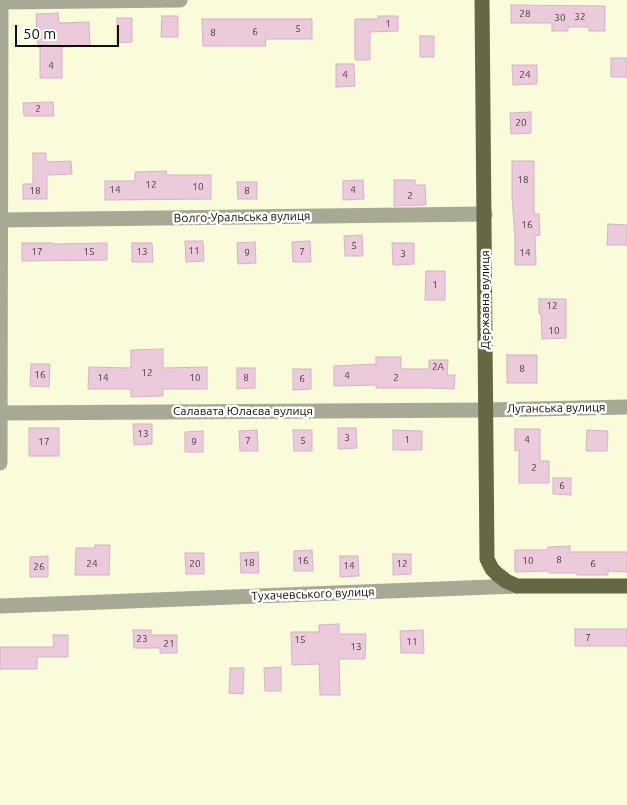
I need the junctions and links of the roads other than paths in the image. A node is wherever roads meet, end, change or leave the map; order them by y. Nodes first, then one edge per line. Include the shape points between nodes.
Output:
1 (180, 0) edge
2 (482, 0) edge
3 (2, 1) edge
4 (485, 214) junction
5 (0, 220) edge
6 (627, 407) edge
7 (485, 410) junction
8 (0, 413) edge
9 (0, 463) edge
10 (517, 586) junction
11 (627, 586) edge
12 (0, 606) edge

1 - 3 street
2 - 4 main road, Державна вулиця
3 - 5 street
4 - 5 street, Волго-Уральська вулиця
4 - 7 main road, Державна вулиця
5 - 8 street
6 - 7 street, Луганська вулиця
7 - 8 street, Салавата Юлаєва вулиця
7 - 10 main road, Державна вулиця via 487,559 497,574
8 - 9 street
10 - 11 main road, Тухачевського вулиця
10 - 12 street, Тухачевського вулиця

